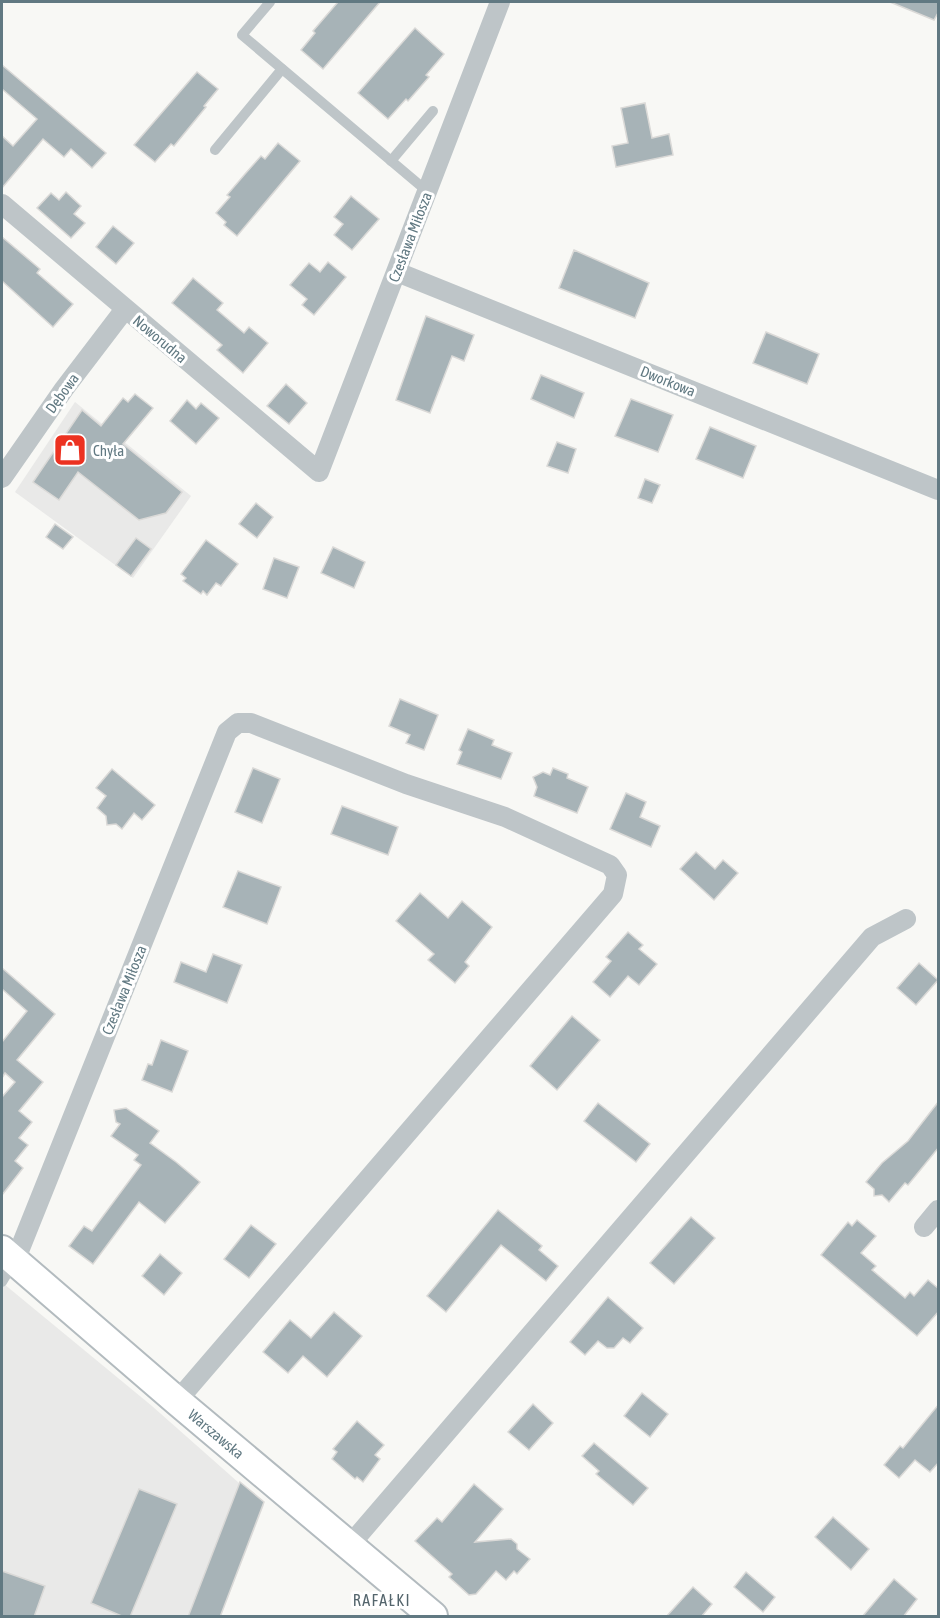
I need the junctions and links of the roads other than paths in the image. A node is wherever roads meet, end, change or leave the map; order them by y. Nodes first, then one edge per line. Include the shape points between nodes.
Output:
1 (270, 2) edge
2 (501, 2) edge
3 (282, 69) junction
4 (433, 111) dead end
5 (215, 150) dead end
6 (391, 161) junction
7 (428, 192) junction
8 (2, 204) edge
9 (397, 272) junction
10 (125, 309) junction
11 (319, 472) joint
12 (2, 478) edge
13 (939, 490) edge
14 (906, 919) dead end
15 (939, 1210) edge
16 (924, 1227) dead end
17 (6, 1264) edge
18 (177, 1401) junction
19 (349, 1546) junction
20 (433, 1617) edge

1 - 3 lane via 242,35
2 - 7 street, Czesława Miłosza
3 - 5 lane
3 - 6 lane
4 - 6 lane
6 - 7 lane
7 - 9 street, Czesława Miłosza
8 - 10 street, Noworudna
9 - 11 street, Czesława Miłosza
9 - 13 street, Dworkowa
10 - 11 street, Noworudna
10 - 12 street, Dębowa
14 - 19 street via 873,937
15 - 16 street
17 - 18 street, Warszawska
17 - 18 street, Czesława Miłosza via 227,732 238,723 251,723 406,784 505,817 610,865 617,875 613,894
18 - 19 street, Warszawska
19 - 20 street, Warszawska

